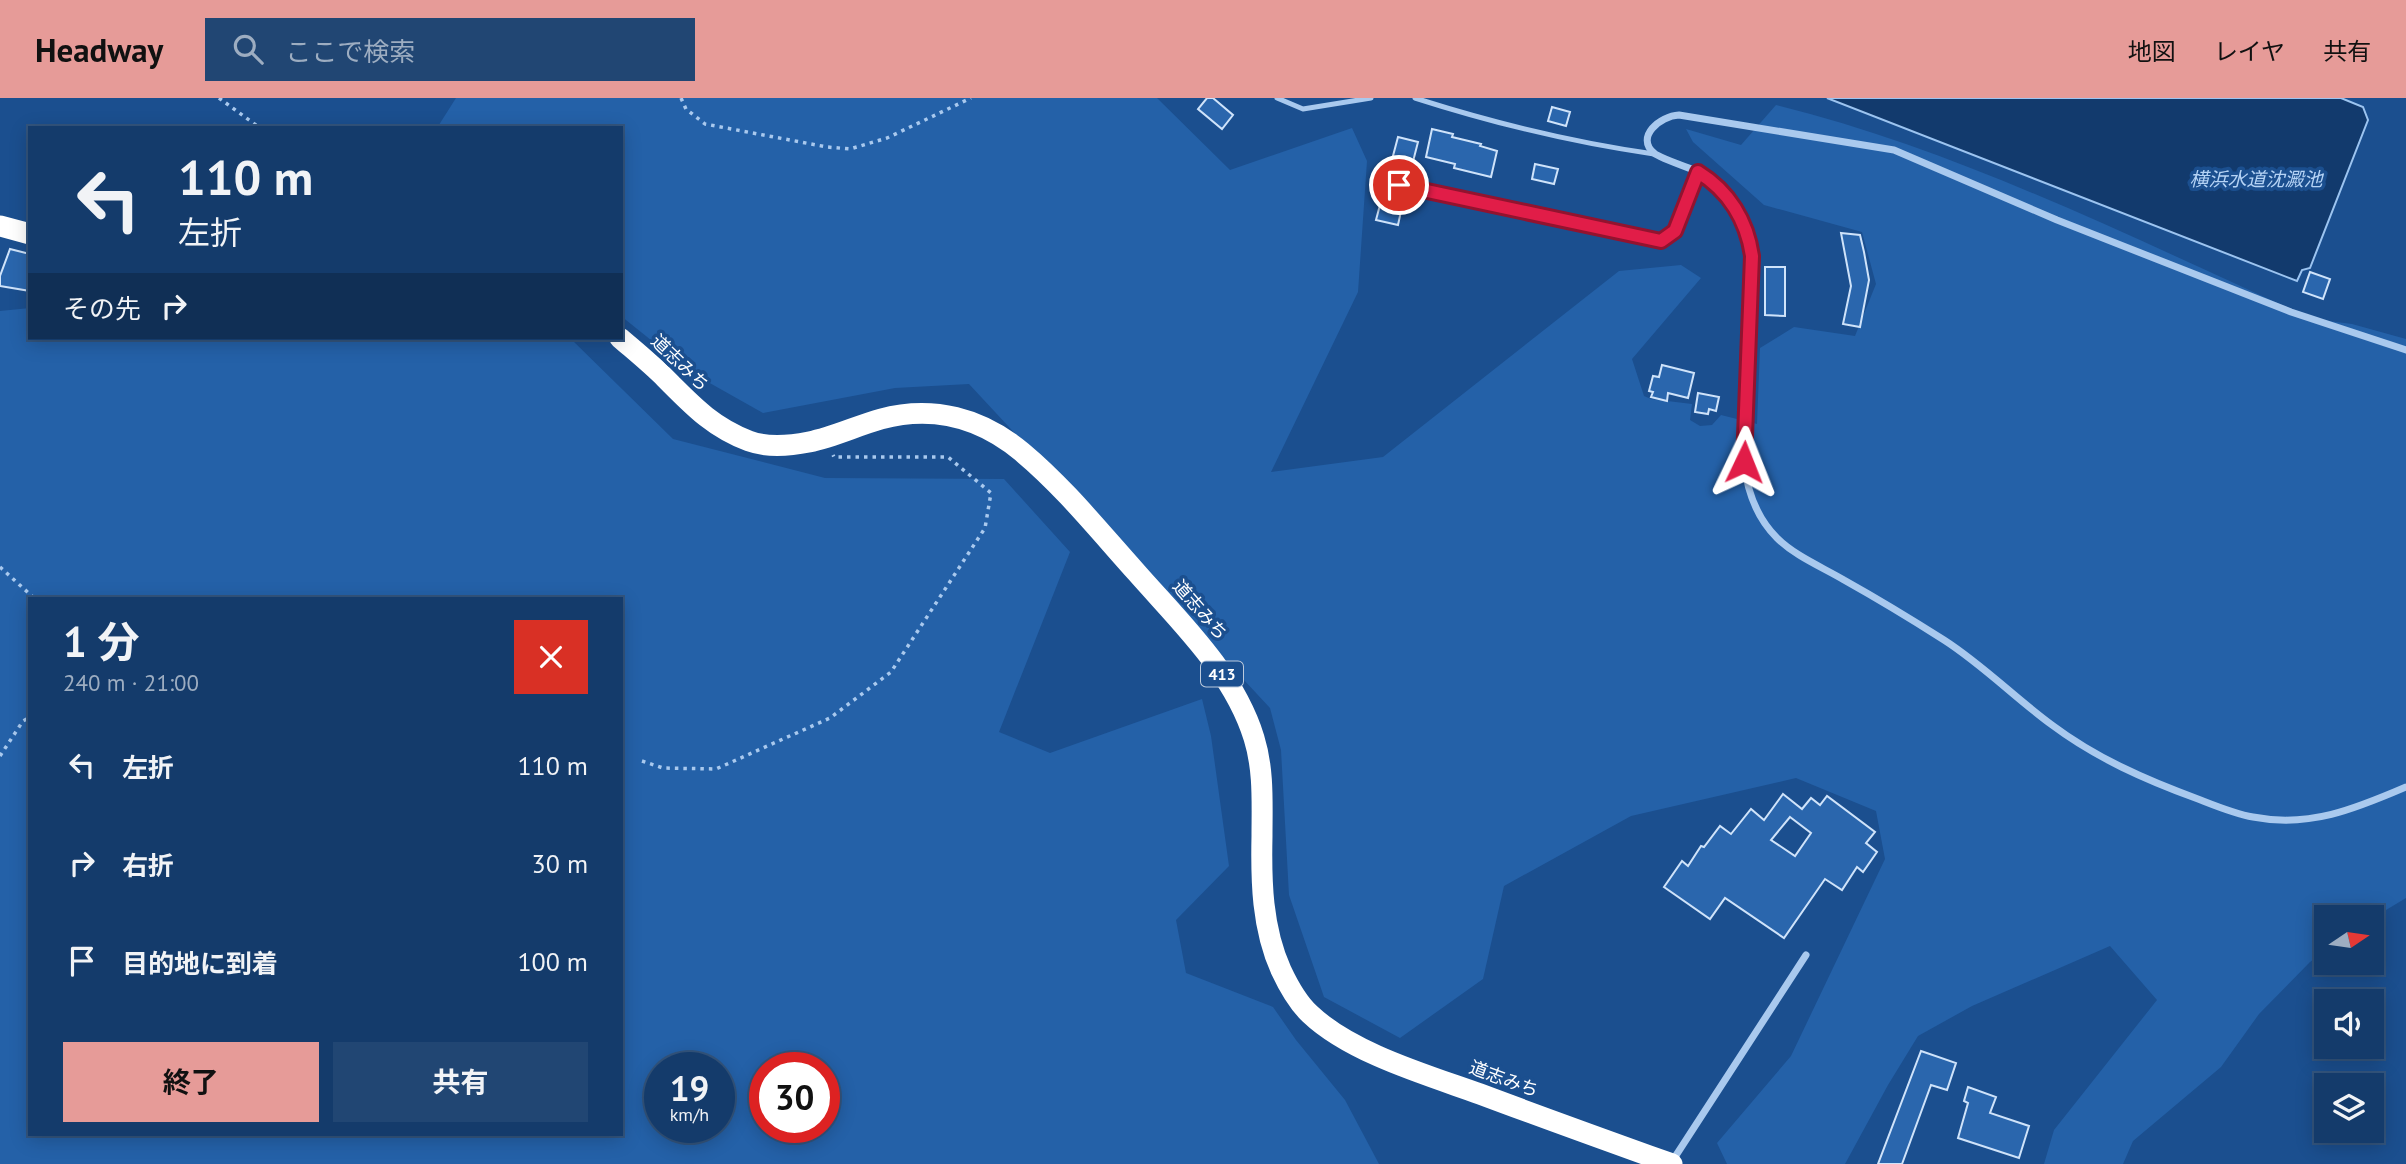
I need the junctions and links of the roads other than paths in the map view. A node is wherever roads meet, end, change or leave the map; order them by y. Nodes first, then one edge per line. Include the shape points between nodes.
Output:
1 (1277, 98) edge
2 (1371, 98) edge
3 (1415, 98) edge
4 (1654, 154) junction
5 (1698, 172) junction
6 (1399, 185) dead end
7 (0, 226) edge
8 (28, 233) edge
9 (622, 340) edge
10 (2406, 350) edge
11 (2406, 787) edge
12 (1806, 955) dead end
13 (1671, 1164) edge

1 - 2 lane via 1303,109
3 - 4 lane
4 - 5 street
4 - 10 street via 1648,145 1653,126 1663,117 1679,114 1894,150 2291,312
5 - 6 street via 1675,231 1661,241
5 - 11 street via 1727,194 1750,244 1744,462 1757,512 1777,538 1965,654 2071,738 2149,781 2250,817 2284,821 2328,817
7 - 8 highway
9 - 13 highway, 道志みち / 413 via 706,418 751,442 796,444 908,413 976,422 1020,451 1072,502 1212,659 1235,693 1256,742 1267,931 1289,987 1308,1012 1359,1047
12 - 13 street

